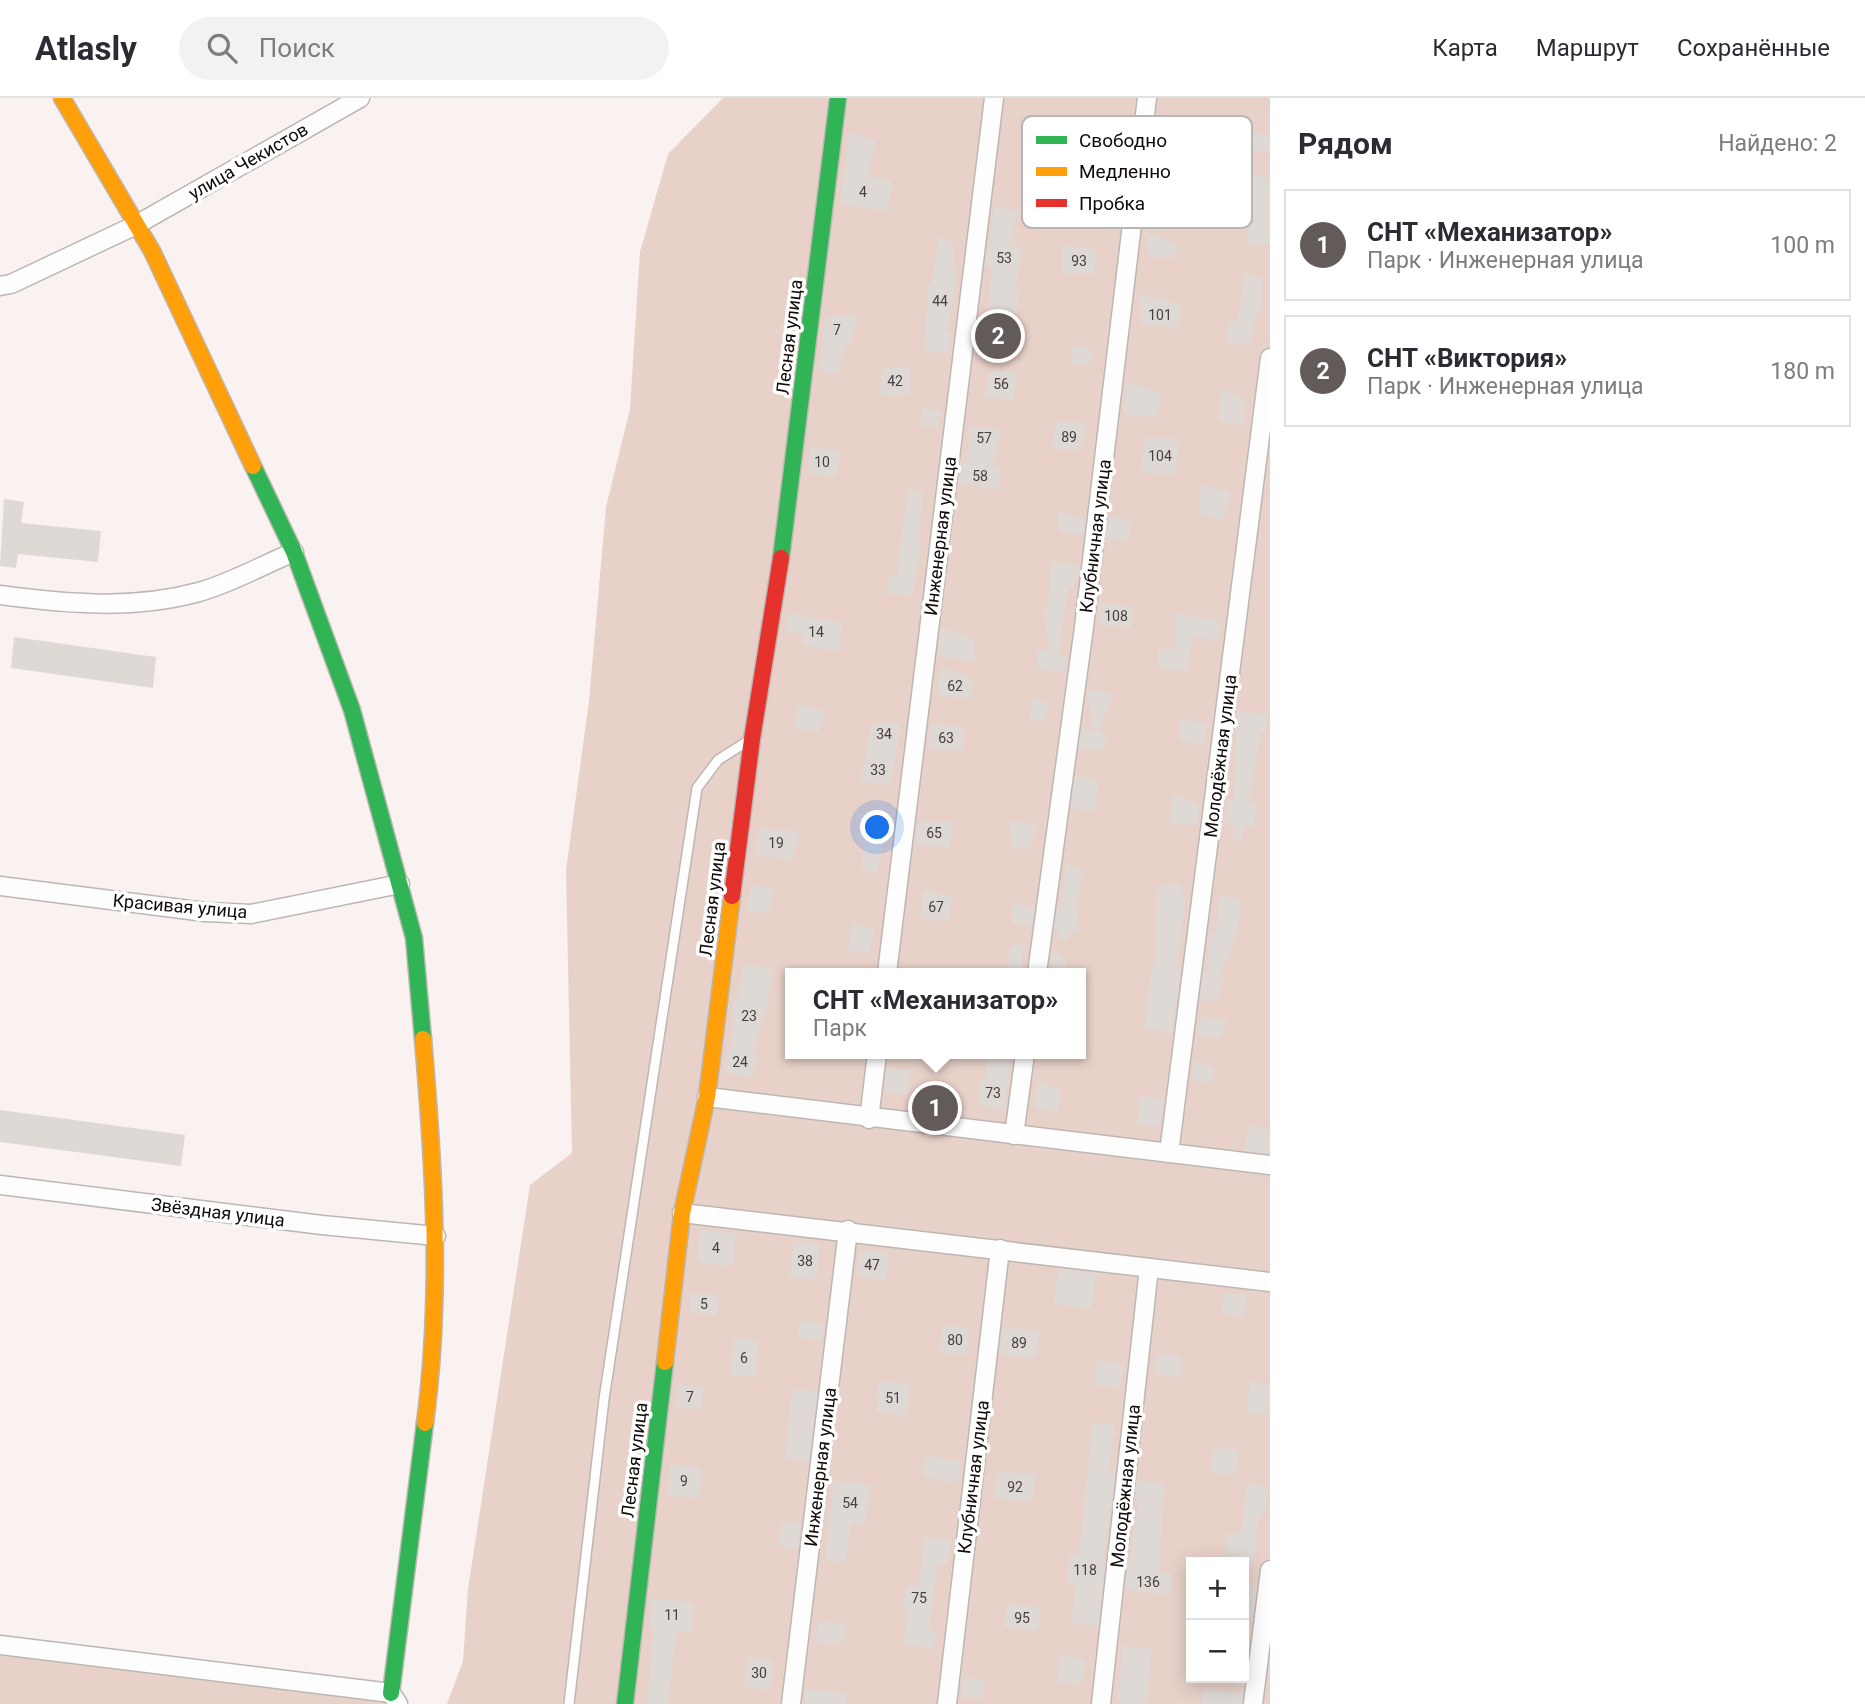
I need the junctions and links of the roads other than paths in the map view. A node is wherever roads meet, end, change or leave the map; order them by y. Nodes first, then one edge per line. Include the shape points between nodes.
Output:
1 (62, 98) edge
2 (360, 98) edge
3 (838, 98) edge
4 (994, 98) edge
5 (1147, 98) edge
6 (1145, 116) edge
7 (136, 225) junction
8 (1132, 228) edge
9 (0, 286) edge
10 (1270, 358) edge
11 (294, 552) junction
12 (0, 595) edge
13 (752, 739) junction
14 (400, 884) junction
15 (0, 887) edge
16 (888, 968) edge
17 (1038, 968) edge
18 (876, 1059) edge
19 (1025, 1059) edge
20 (707, 1097) junction
21 (869, 1119) junction
22 (1014, 1135) junction
23 (1169, 1153) junction
24 (1270, 1165) edge
25 (0, 1185) edge
26 (682, 1213) junction
27 (848, 1230) junction
28 (436, 1236) junction
29 (1000, 1249) junction
30 (1149, 1268) junction
31 (1270, 1282) edge
32 (1270, 1570) edge
33 (0, 1644) edge
34 (394, 1699) edge
35 (569, 1704) edge
36 (625, 1704) edge
37 (791, 1704) edge
38 (947, 1704) edge
39 (1101, 1704) edge
40 (1253, 1704) edge

1 - 7 street
2 - 7 street, улица Чекистов
3 - 13 street, Лесная улица via 778,586
4 - 16 street, Инженерная улица
5 - 6 street, Клубничная улица
7 - 9 street, улица Чекистов
7 - 11 street via 152,250
8 - 17 street, Клубничная улица
10 - 23 street, Молодёжная улица
11 - 12 street via 201,592 142,604 55,603
11 - 14 street via 352,709
13 - 20 street, Лесная улица
13 - 35 lane via 718,760 697,788 604,1399
14 - 15 street, Красивая улица via 251,914
14 - 28 street via 414,938
18 - 21 street
19 - 22 street
20 - 21 street
20 - 26 street, Лесная улица
21 - 22 street
22 - 23 street
23 - 24 street
25 - 28 street, Звёздная улица
26 - 27 street
26 - 36 street, Лесная улица
27 - 29 street
27 - 37 street, Инженерная улица
28 - 34 street via 428,1410
29 - 30 street
29 - 38 street, Клубничная улица
30 - 31 street
30 - 39 street, Молодёжная улица
32 - 40 street
33 - 34 street

